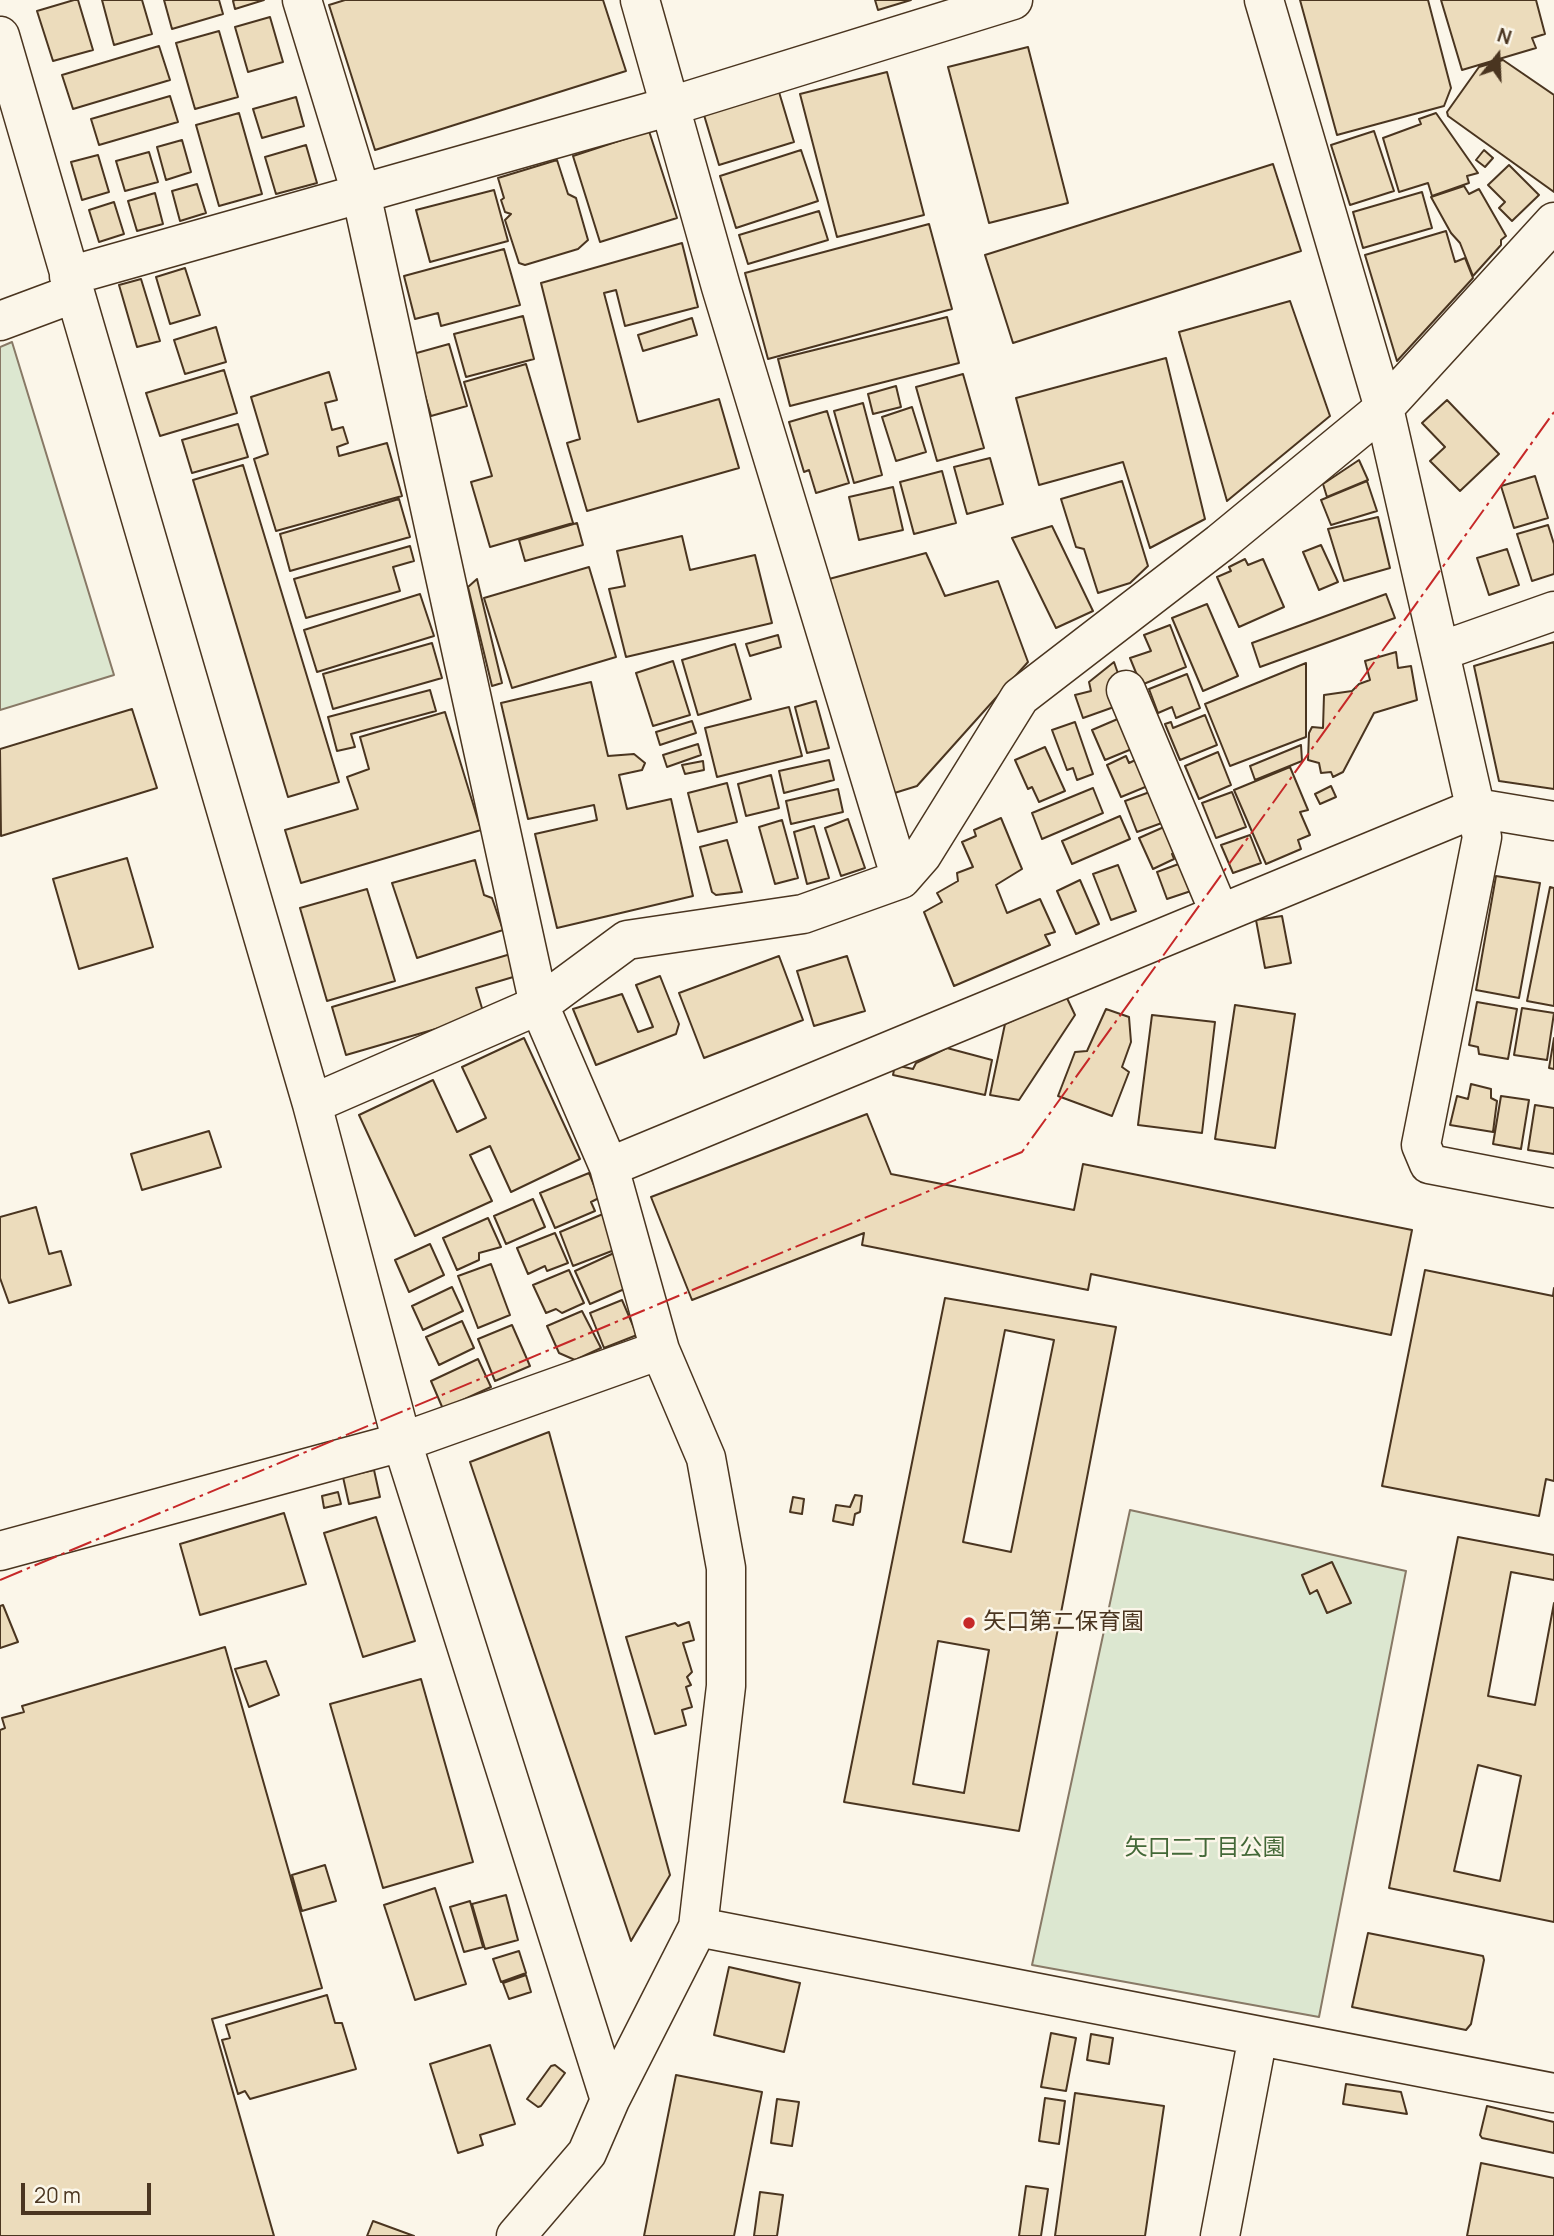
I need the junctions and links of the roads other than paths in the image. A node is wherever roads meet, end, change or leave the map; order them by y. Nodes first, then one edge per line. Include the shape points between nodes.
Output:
1 (302, 0) edge
2 (640, 0) edge
3 (1013, 0) edge
4 (1264, 0) edge
5 (0, 36) edge
6 (671, 106) junction
7 (361, 193) junction
8 (1554, 222) edge
9 (72, 285) junction
10 (0, 321) edge
11 (1384, 408) junction
12 (1554, 611) edge
13 (1441, 651) junction
14 (1126, 690) dead end
15 (1476, 808) junction
16 (1554, 821) edge
17 (901, 879) junction
18 (1220, 914) junction
19 (539, 1005) junction
20 (312, 1104) junction
21 (609, 1167) junction
22 (1554, 1188) edge
23 (660, 1350) junction
24 (402, 1441) junction
25 (0, 1551) edge
26 (698, 1927) junction
27 (1258, 2036) junction
28 (1554, 2094) edge
29 (610, 2100) junction
30 (516, 2236) edge
31 (1220, 2236) edge

1 - 7 street
2 - 6 street
3 - 6 street
4 - 11 street
5 - 9 street
6 - 7 street
6 - 17 street via 721,287
7 - 9 street
7 - 19 street
8 - 11 street
9 - 10 street
9 - 20 street
11 - 13 street
11 - 17 street via 1220,543 1020,697 922,855
12 - 13 street
13 - 15 street
14 - 18 street
15 - 16 street
15 - 18 street
15 - 22 street via 1482,837 1421,1145 1429,1164
17 - 19 street via 803,914 627,940
18 - 21 street
19 - 20 street
19 - 21 street
20 - 24 street
21 - 23 street
23 - 24 street
23 - 26 street via 706,1458 726,1568 726,1686
24 - 25 street
24 - 29 street
26 - 27 street
26 - 29 street
27 - 28 street
27 - 31 street
29 - 30 street via 587,2153

